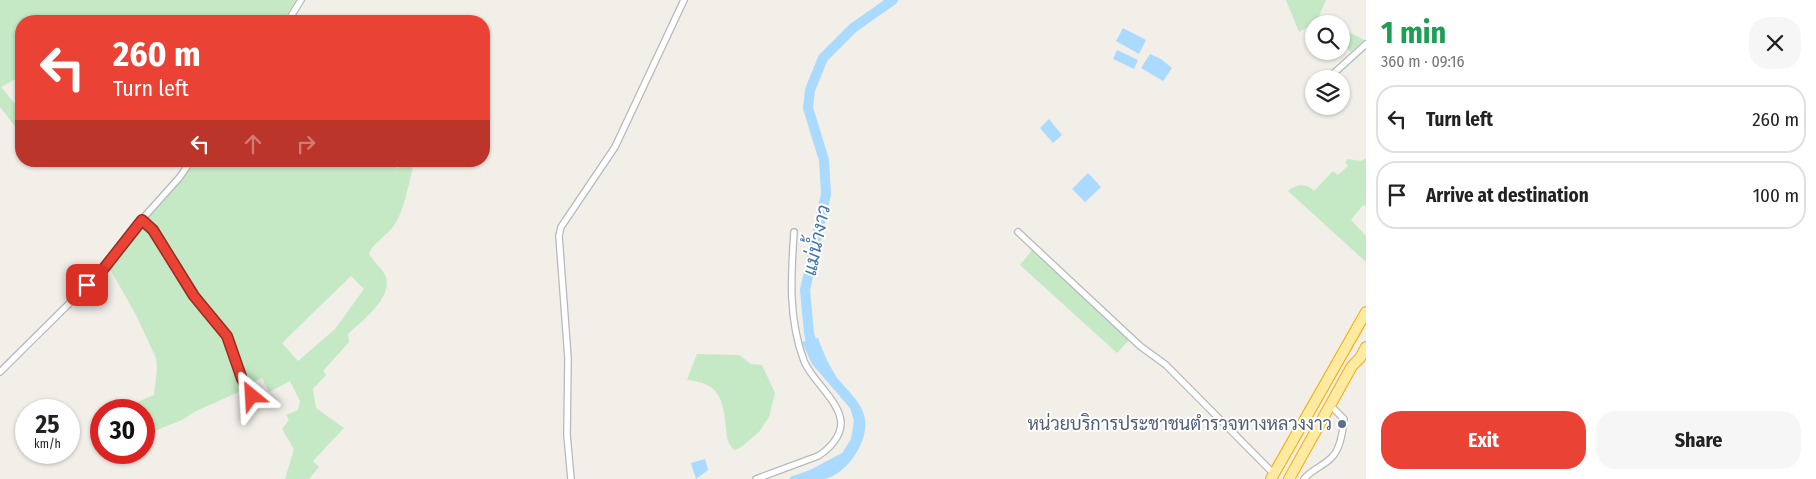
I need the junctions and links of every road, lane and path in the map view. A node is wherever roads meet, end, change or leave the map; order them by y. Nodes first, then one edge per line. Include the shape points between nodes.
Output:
1 (301, 0) edge
2 (684, 0) edge
3 (292, 15) edge
4 (1366, 44) edge
5 (1337, 70) edge
6 (187, 167) edge
7 (142, 220) junction
8 (794, 232) dead end
9 (1018, 232) dead end
10 (1366, 312) edge
11 (1366, 347) edge
12 (1363, 357) edge
13 (0, 372) edge
14 (252, 396) dead end
15 (1330, 406) junction
16 (1273, 476) edge
17 (571, 479) edge
18 (756, 479) edge
19 (1289, 479) edge
20 (1304, 479) edge

1 - 3 street
2 - 17 street via 615,147 560,226
4 - 5 street
6 - 7 street
7 - 13 street via 101,272
7 - 14 street via 153,230 194,296 227,336 242,379
8 - 18 street via 790,291 794,328 807,366 839,415 840,431 831,446 818,456
9 - 16 street via 1140,346 1166,365
10 - 16 highway
11 - 12 highway
12 - 15 highway via 1352,366
15 - 19 highway
15 - 20 street via 1344,419 1337,450

